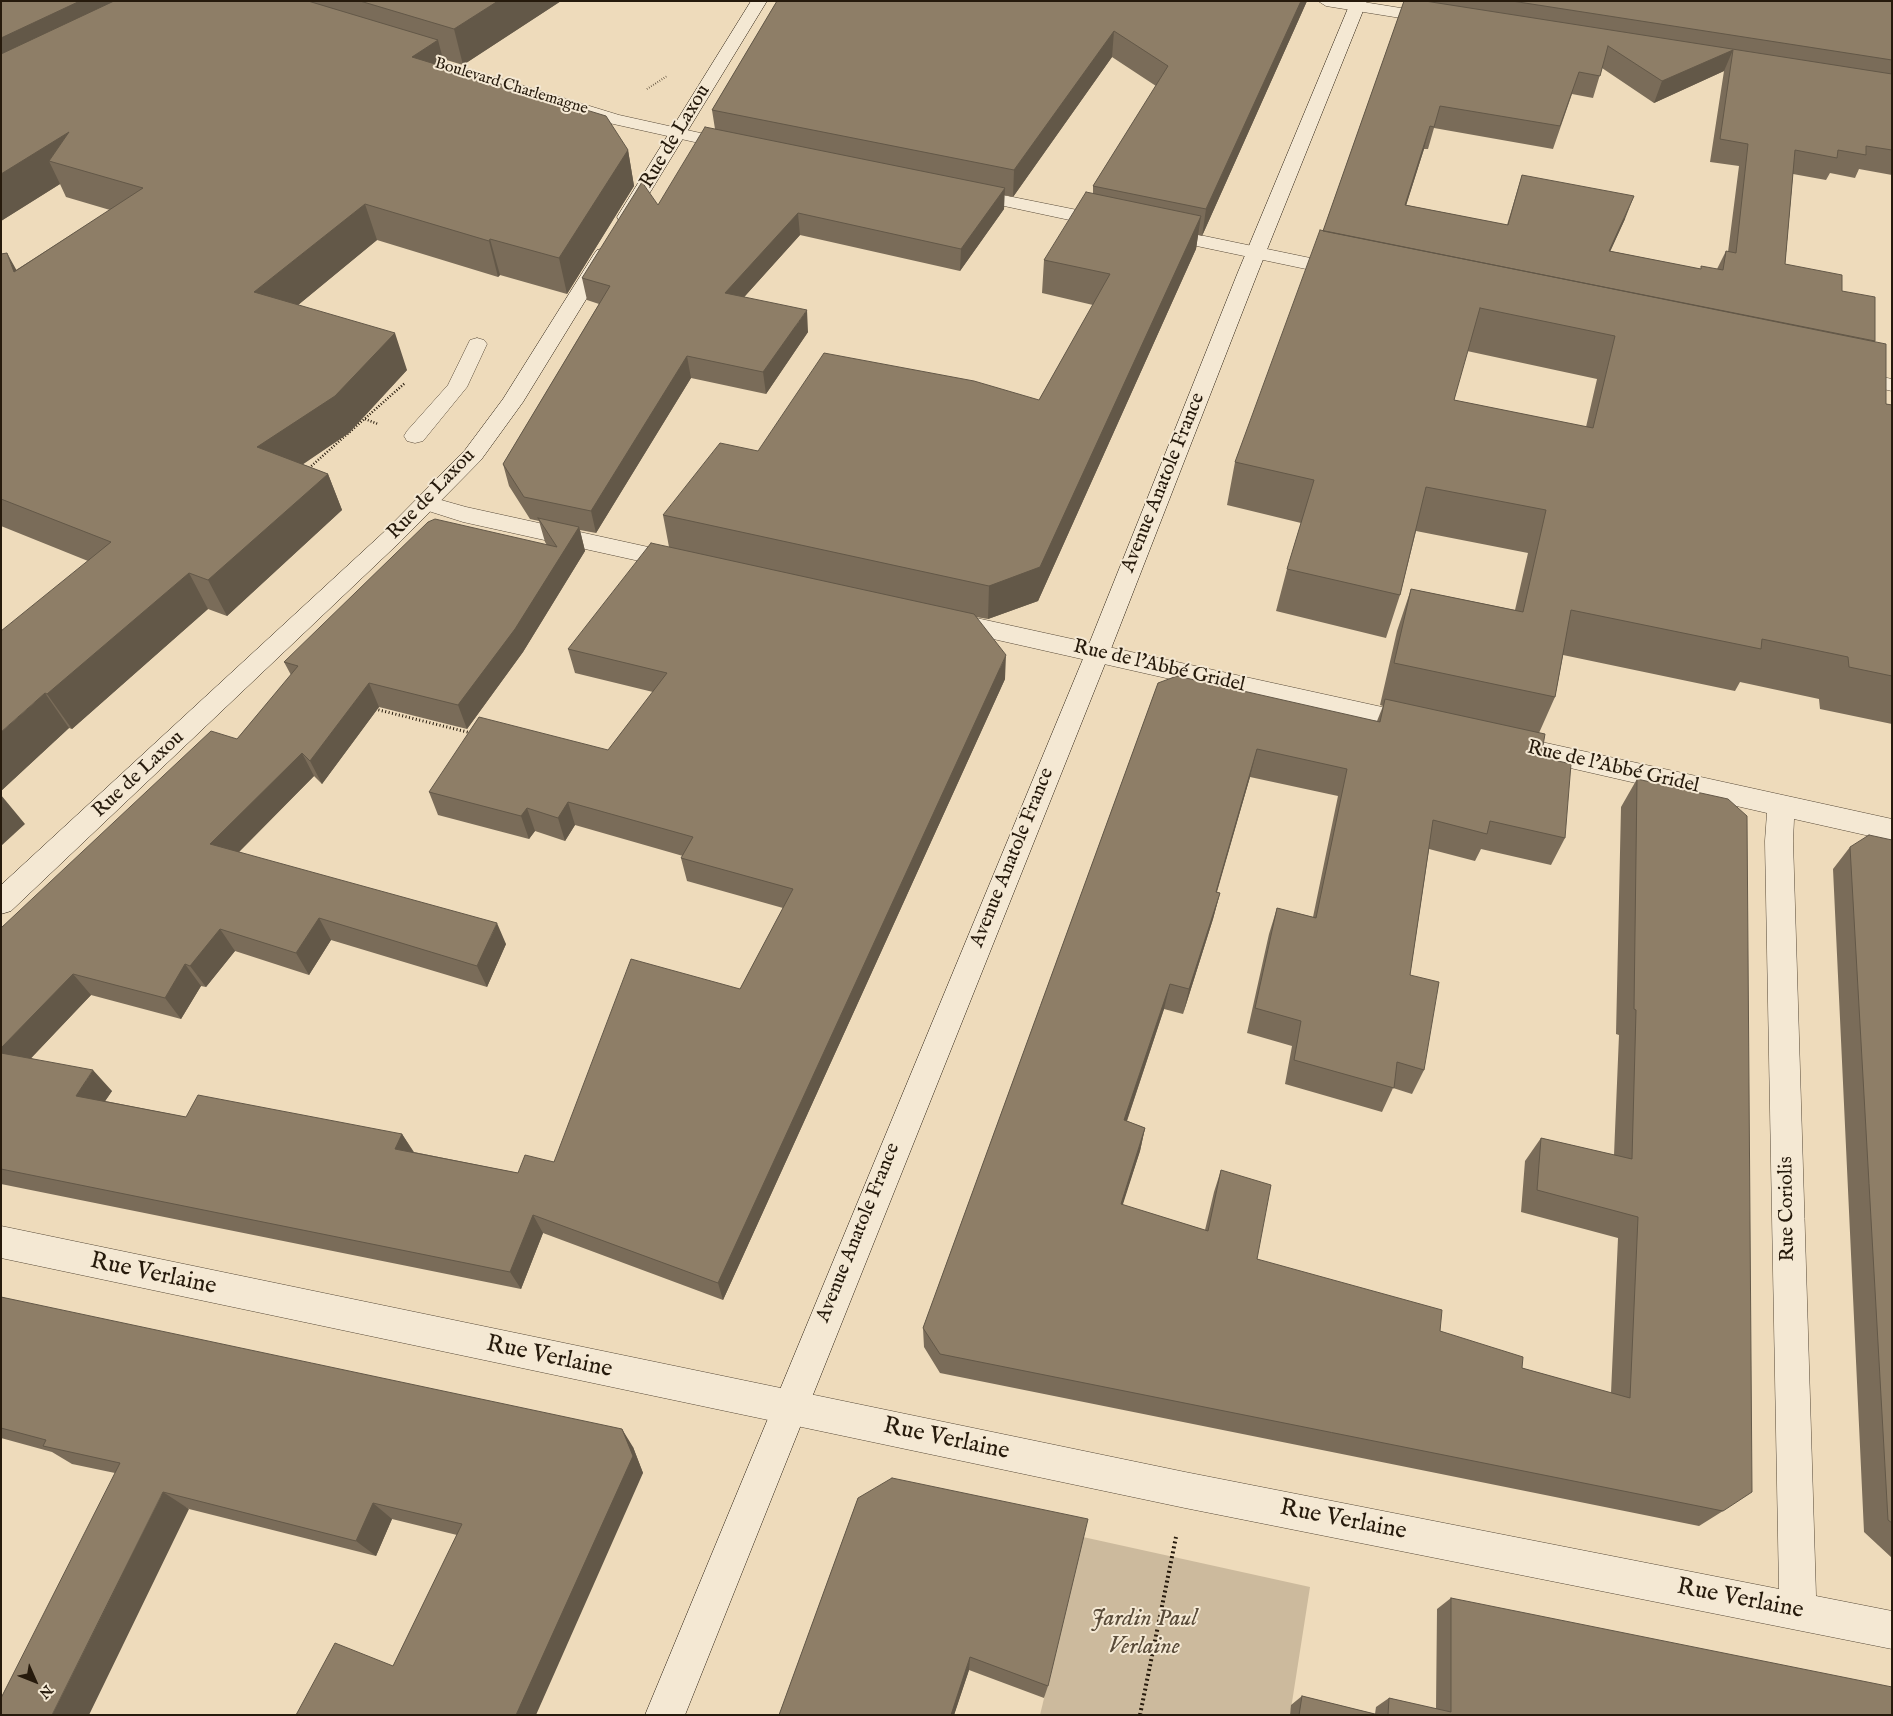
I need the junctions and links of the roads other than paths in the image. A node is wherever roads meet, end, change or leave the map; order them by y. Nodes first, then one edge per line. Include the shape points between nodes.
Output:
1 (759, 1) edge
2 (1326, 1) edge
3 (1358, 4) edge
4 (1453, 22) edge
5 (399, 53) edge
6 (677, 135) junction
7 (754, 150) edge
8 (946, 188) edge
9 (1127, 226) edge
10 (1146, 230) edge
11 (1256, 253) junction
12 (1359, 274) edge
13 (477, 344) dead end
14 (1834, 373) edge
15 (1892, 385) edge
16 (415, 436) dead end
17 (427, 503) junction
18 (704, 567) edge
19 (927, 616) edge
20 (1097, 654) junction
21 (1434, 728) edge
22 (1483, 739) edge
23 (1781, 806) junction
24 (1892, 830) edge
25 (1, 903) edge
26 (1, 1242) edge
27 (789, 1408) junction
28 (1798, 1612) junction
29 (1892, 1630) edge
30 (665, 1715) edge

1 - 6 street, Rue de Laxou
2 - 3 street
3 - 4 street
3 - 11 street, Avenue Anatole France
5 - 6 street, Boulevard Charlemagne
6 - 7 street, Boulevard Charlemagne
6 - 17 street, Rue de Laxou via 507,409 473,455
8 - 9 street
10 - 11 street
11 - 12 street
11 - 20 street, Avenue Anatole France
13 - 16 street via 457,387
14 - 15 street
17 - 18 street via 472,516
17 - 25 street, Rue de Laxou
19 - 20 street, Rue de l'Abbé Gridel
20 - 21 street, Rue de l'Abbé Gridel
20 - 27 street, Avenue Anatole France
22 - 23 street, Rue de l'Abbé Gridel
23 - 24 street, Rue de l'Abbé Gridel
23 - 28 street, Rue Coriolis via 1779,841
26 - 27 street, Rue Verlaine
27 - 28 street, Rue Verlaine
27 - 30 street, Avenue Anatole France
28 - 29 street, Rue Verlaine

